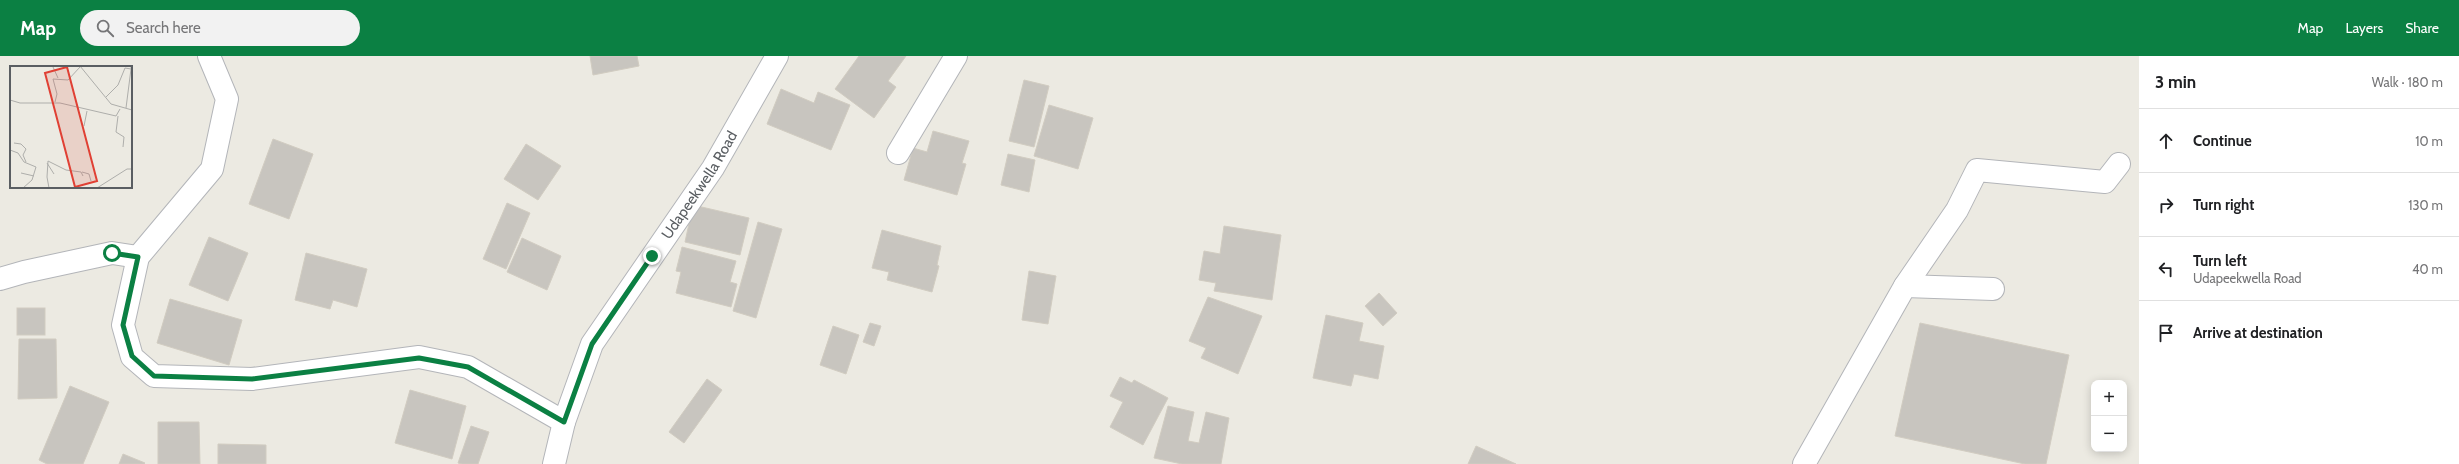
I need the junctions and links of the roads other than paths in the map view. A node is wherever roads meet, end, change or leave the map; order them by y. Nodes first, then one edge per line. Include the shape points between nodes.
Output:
1 (209, 56) edge
2 (777, 56) edge
3 (956, 56) edge
4 (898, 153) dead end
5 (2118, 164) dead end
6 (138, 257) junction
7 (0, 279) edge
8 (1905, 286) junction
9 (1992, 289) dead end
10 (564, 422) junction
11 (554, 464) edge
12 (1804, 464) edge

1 - 6 street via 226,99 212,169
2 - 10 street, Udapeekwella Road via 713,168 592,344
3 - 4 street
5 - 8 street via 2105,182 1977,170 1956,210
6 - 7 street via 112,253
6 - 10 street via 123,325 132,356 154,376 252,379 419,358 468,367
8 - 9 street
8 - 12 street
10 - 11 street, Udapeekwella Road

